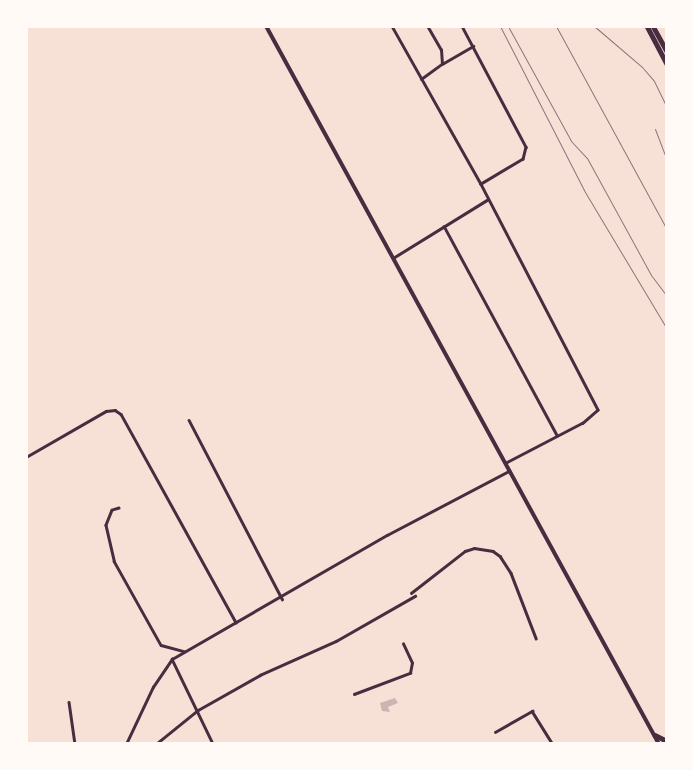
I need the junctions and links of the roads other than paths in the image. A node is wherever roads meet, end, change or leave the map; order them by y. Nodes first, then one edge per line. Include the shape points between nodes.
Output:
1 (266, 26) edge
2 (392, 26) edge
3 (427, 26) edge
4 (462, 26) edge
5 (646, 26) edge
6 (653, 26) edge
7 (473, 46) junction
8 (667, 51) edge
9 (442, 64) junction
10 (667, 64) edge
11 (420, 79) junction
12 (481, 184) junction
13 (488, 199) junction
14 (444, 226) junction
15 (393, 258) junction
16 (189, 420) dead end
17 (557, 434) junction
18 (26, 457) edge
19 (506, 463) junction
20 (510, 470) junction
21 (118, 508) dead end
22 (411, 594) dead end
23 (415, 596) dead end
24 (282, 599) junction
25 (236, 622) junction
26 (536, 638) dead end
27 (403, 644) dead end
28 (186, 652) junction
29 (172, 659) junction
30 (354, 694) dead end
31 (69, 702) dead end
32 (198, 710) junction
33 (495, 732) dead end
34 (655, 735) junction
35 (667, 741) edge
36 (75, 744) edge
37 (126, 744) edge
38 (156, 744) edge
39 (213, 744) edge
40 (553, 744) edge
41 (659, 744) edge

1 - 15 main road
2 - 11 street
3 - 9 street via 441,50
4 - 7 street
5 - 10 main road
6 - 8 main road
7 - 9 street
7 - 12 street via 526,147 523,158
9 - 11 street
11 - 12 street
12 - 13 street
13 - 14 street
13 - 17 street via 598,408 594,416
14 - 15 street
14 - 17 street
15 - 19 main road
16 - 24 street
17 - 19 street
18 - 25 street via 106,411 116,410
19 - 20 main road
20 - 24 street via 387,535
20 - 34 main road
21 - 28 street via 112,510 106,525 114,561 162,645
22 - 26 street via 464,551 474,548 493,551 511,573
23 - 32 street via 336,641 260,675
24 - 25 street
25 - 28 street
27 - 30 street via 412,670
28 - 29 street
29 - 32 street
29 - 37 street via 153,687
31 - 36 street
32 - 38 street
32 - 39 street
33 - 40 street via 532,711
34 - 35 main road
34 - 41 main road

